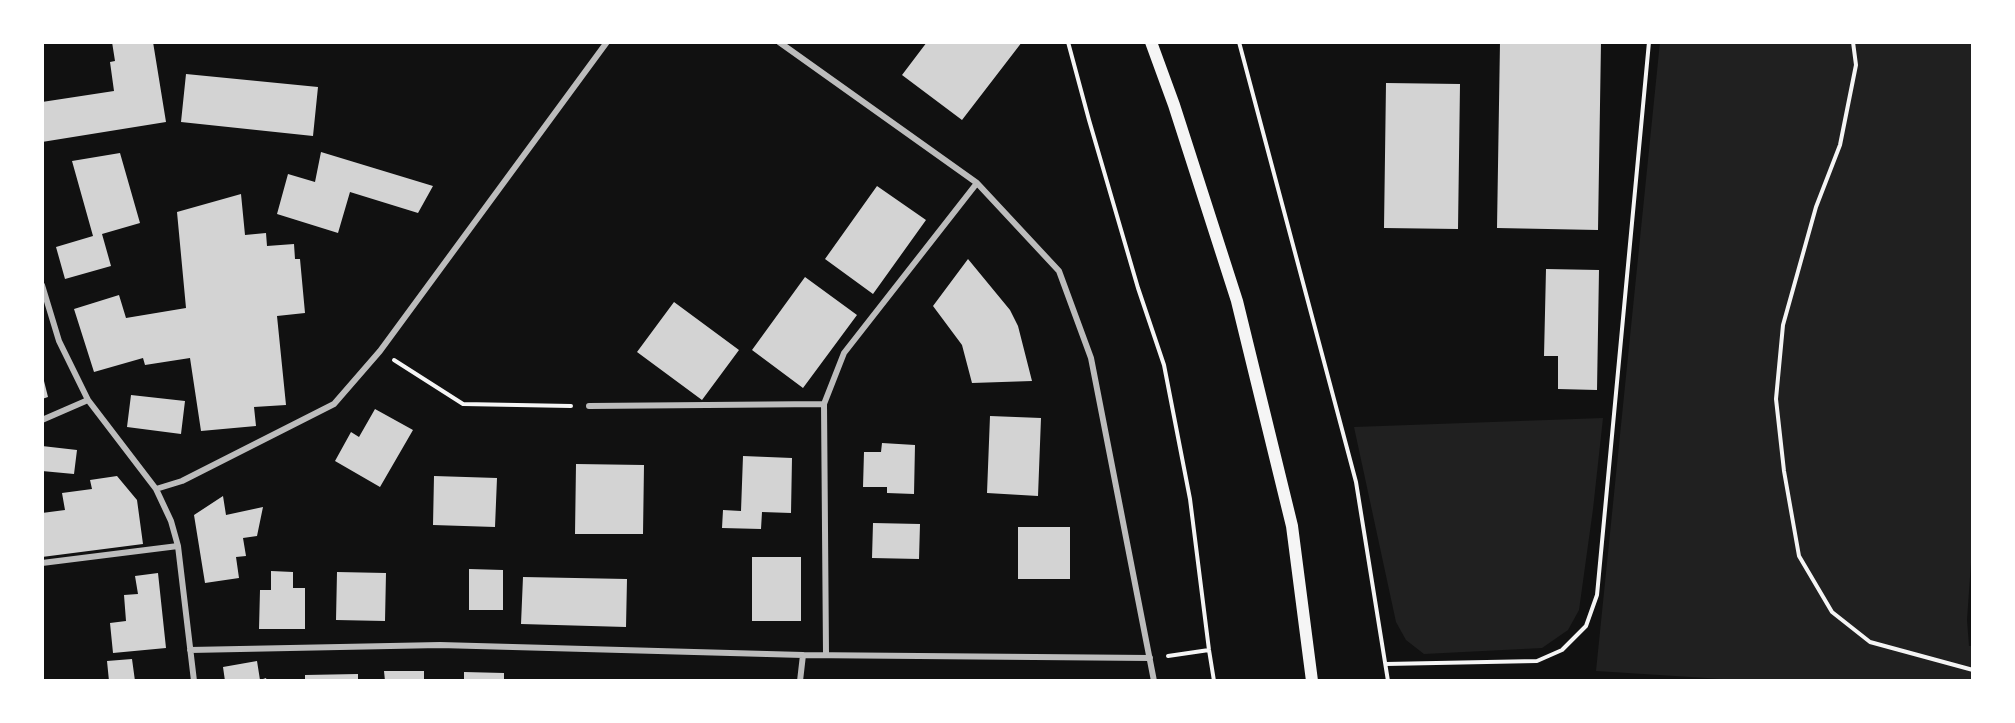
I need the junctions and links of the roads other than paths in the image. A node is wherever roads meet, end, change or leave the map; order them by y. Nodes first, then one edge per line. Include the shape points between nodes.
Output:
1 (607, 42) edge
2 (779, 42) edge
3 (1151, 42) edge
4 (977, 183) junction
5 (42, 285) edge
6 (88, 400) junction
7 (824, 404) junction
8 (589, 406) road end
9 (42, 420) edge
10 (156, 489) junction
11 (178, 546) junction
12 (42, 563) edge
13 (190, 650) junction
14 (826, 654) junction
15 (803, 655) junction
16 (1150, 658) junction
17 (194, 681) edge
18 (800, 681) edge
19 (1154, 681) edge
20 (1312, 681) edge

1 - 10 street via 380,351 334,404 182,481
2 - 4 street
3 - 20 main road via 1237,301 1292,526
4 - 7 street via 844,353
4 - 16 street via 1059,271 1087,347
5 - 6 street via 59,341
6 - 9 street
6 - 10 street
7 - 8 street
7 - 14 street
10 - 11 street
11 - 12 street
11 - 13 street
13 - 15 street via 440,645
13 - 17 street
14 - 15 street
14 - 16 street
15 - 18 street
16 - 19 street

